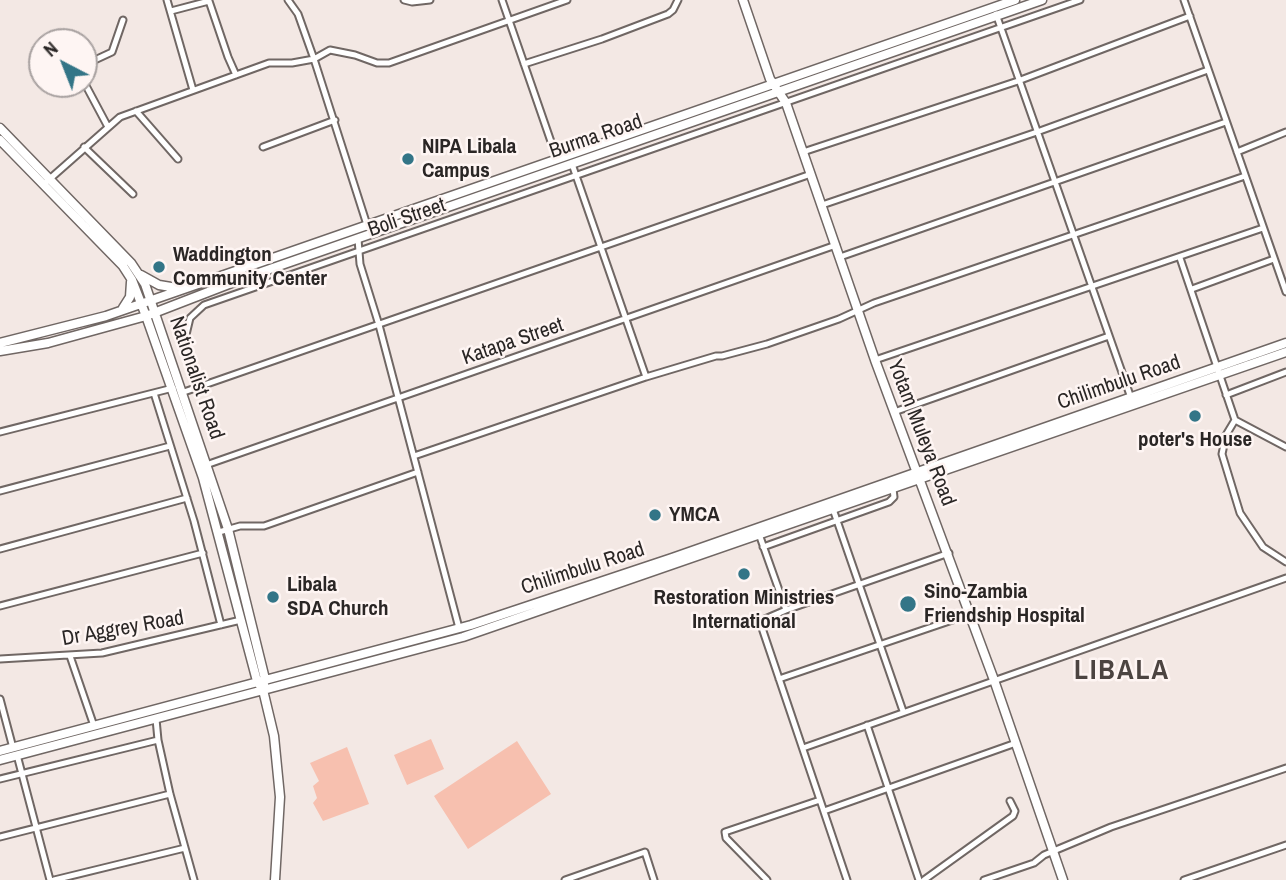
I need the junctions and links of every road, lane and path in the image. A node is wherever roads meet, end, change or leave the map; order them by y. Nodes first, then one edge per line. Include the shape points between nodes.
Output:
1 (167, 0) edge
2 (288, 0) edge
3 (404, 0) edge
4 (430, 0) edge
5 (502, 0) edge
6 (567, 0) edge
7 (678, 0) edge
8 (743, 0) edge
9 (1015, 0) edge
10 (1042, 0) edge
11 (1080, 0) edge
12 (1184, 0) edge
13 (171, 11) junction
14 (995, 11) junction
15 (1190, 16) junction
16 (124, 20) dead end
17 (509, 20) junction
18 (1001, 28) junction
19 (98, 58) edge
20 (314, 59) junction
21 (524, 64) junction
22 (1208, 70) junction
23 (236, 75) junction
24 (1018, 81) junction
25 (776, 87) junction
26 (193, 90) junction
27 (93, 98) edge
28 (786, 103) junction
29 (136, 111) junction
30 (335, 120) junction
31 (1226, 122) junction
32 (108, 127) junction
33 (0, 128) edge
34 (1037, 132) junction
35 (1286, 132) edge
36 (0, 139) edge
37 (84, 147) junction
38 (263, 147) dead end
39 (803, 152) junction
40 (1237, 152) junction
41 (178, 159) dead end
42 (559, 164) junction
43 (572, 164) junction
44 (811, 174) junction
45 (576, 176) junction
46 (1245, 176) junction
47 (47, 181) junction
48 (1054, 182) junction
49 (133, 194) dead end
50 (822, 205) junction
51 (1263, 228) junction
52 (369, 231) junction
53 (1073, 235) junction
54 (358, 239) junction
55 (836, 245) junction
56 (601, 247) junction
57 (358, 251) junction
58 (840, 257) junction
59 (1180, 258) junction
60 (1274, 259) junction
61 (133, 273) junction
62 (1091, 286) junction
63 (186, 287) junction
64 (1192, 289) junction
65 (1286, 292) edge
66 (146, 302) junction
67 (178, 304) junction
68 (117, 312) junction
69 (859, 312) junction
70 (150, 314) junction
71 (626, 318) junction
72 (129, 320) junction
73 (379, 325) junction
74 (157, 334) junction
75 (1109, 336) junction
76 (1286, 343) edge
77 (0, 344) edge
78 (0, 351) edge
79 (1286, 352) edge
80 (875, 360) junction
81 (1218, 372) junction
82 (1286, 372) edge
83 (646, 377) junction
84 (199, 386) junction
85 (177, 390) junction
86 (154, 393) junction
87 (1226, 394) junction
88 (399, 397) junction
89 (1131, 398) junction
90 (894, 412) junction
91 (1235, 420) junction
92 (0, 432) edge
93 (1286, 438) edge
94 (1284, 445) edge
95 (170, 446) junction
96 (414, 456) junction
97 (204, 466) junction
98 (418, 472) junction
99 (919, 476) junction
100 (893, 489) junction
101 (0, 491) edge
102 (187, 498) junction
103 (832, 506) junction
104 (836, 520) junction
105 (228, 529) junction
106 (219, 532) junction
107 (758, 532) junction
108 (763, 547) junction
109 (0, 548) edge
110 (203, 553) junction
111 (948, 553) junction
112 (1286, 562) edge
113 (1286, 578) edge
114 (859, 585) junction
115 (0, 606) edge
116 (786, 610) junction
117 (970, 614) junction
118 (245, 620) junction
119 (221, 625) junction
120 (459, 628) junction
121 (880, 644) junction
122 (70, 656) junction
123 (0, 659) edge
124 (256, 661) junction
125 (275, 676) junction
126 (779, 679) junction
127 (261, 680) junction
128 (994, 680) junction
129 (247, 683) junction
130 (274, 687) junction
131 (262, 690) junction
132 (251, 693) junction
133 (0, 699) edge
134 (266, 703) junction
135 (903, 711) junction
136 (156, 719) junction
137 (867, 725) junction
138 (93, 726) junction
139 (158, 740) junction
140 (1016, 743) junction
141 (803, 748) junction
142 (0, 751) edge
143 (15, 752) junction
144 (0, 760) edge
145 (1286, 768) edge
146 (22, 773) junction
147 (0, 779) edge
148 (887, 789) junction
149 (170, 794) junction
150 (820, 800) junction
151 (1010, 801) dead end
152 (824, 811) junction
153 (37, 828) junction
154 (0, 837) edge
155 (1284, 845) edge
156 (185, 848) junction
157 (1053, 852) junction
158 (1286, 855) edge
159 (586, 877) edge
160 (993, 879) edge
161 (52, 880) edge
162 (194, 880) edge
163 (275, 880) edge
164 (565, 880) edge
165 (654, 880) edge
166 (767, 880) edge
167 (847, 880) edge
168 (922, 880) edge
169 (984, 880) edge
170 (1063, 880) edge
171 (1184, 880) edge

1 - 13 street
2 - 20 street via 298,14
3 - 4 street
5 - 17 street
6 - 17 street
7 - 21 street via 668,14
8 - 25 main road, Yotam Muleya Road
9 - 14 main road, Burma Road
10 - 14 main road, Burma Road
11 - 18 street, Boli Street
12 - 15 street
13 - 23 street via 209,1
13 - 26 street
14 - 18 street
14 - 25 main road, Burma Road
15 - 22 street
15 - 24 street
16 - 19 street via 112,51
17 - 20 street via 383,64 330,50
17 - 21 street
18 - 24 street
18 - 28 street, Boli Street
20 - 23 street via 273,62
20 - 30 street
21 - 42 street
22 - 31 street
22 - 34 street
23 - 26 street
24 - 34 street
24 - 39 street
25 - 28 main road, Yotam Muleya Road
25 - 42 main road, Burma Road
25 - 43 main road, Burma Road
26 - 29 street
27 - 32 street
28 - 39 main road, Yotam Muleya Road
28 - 45 street, Boli Street
29 - 32 street
29 - 41 street
30 - 38 street
30 - 52 street
31 - 40 street
31 - 48 street
32 - 37 street
33 - 47 main road, Nationalist Road
34 - 48 street
34 - 50 street
35 - 40 street
36 - 47 main road, Nationalist Road
37 - 47 street
37 - 49 street
39 - 44 main road, Yotam Muleya Road
40 - 46 street
42 - 43 main road, Burma Road
42 - 52 main road, Burma Road
43 - 45 street
44 - 50 main road, Yotam Muleya Road
44 - 56 street
45 - 56 street
45 - 57 street, Boli Street
46 - 51 street
46 - 53 street
47 - 61 main road, Nationalist Road
48 - 53 street
48 - 58 street
50 - 55 main road, Yotam Muleya Road
51 - 59 street
51 - 60 street
52 - 54 main road, Burma Road
52 - 63 main road, Burma Road
53 - 62 street
53 - 69 street
54 - 57 street
54 - 67 main road, Burma Road
55 - 58 main road, Yotam Muleya Road
55 - 71 street, Katapa Street
56 - 71 street
56 - 73 street
57 - 73 street
57 - 84 street, Boli Street via 198,309 190,318 185,339
58 - 69 main road, Yotam Muleya Road
59 - 62 street
59 - 64 street
60 - 64 street
60 - 65 street
61 - 63 main road via 159,285
61 - 66 main road, Nationalist Road
61 - 68 main road via 130,297
62 - 75 street
62 - 80 street
63 - 66 main road, Burma Road
64 - 81 street
66 - 68 main road, Burma Road
66 - 70 main road, Nationalist Road
67 - 70 main road, Burma Road
67 - 74 main road
68 - 77 main road, Burma Road
69 - 80 main road, Yotam Muleya Road
69 - 83 street via 767,344
70 - 72 main road, Burma Road
70 - 74 main road, Nationalist Road
71 - 83 street
71 - 88 street, Katapa Street
72 - 74 main road via 143,323
72 - 78 main road, Burma Road
73 - 84 street
73 - 88 street
74 - 85 main road, Nationalist Road
75 - 89 street
75 - 90 street
76 - 81 main road, Chilimbulu Road
79 - 81 main road, Chilimbulu Road
80 - 90 main road, Yotam Muleya Road
81 - 87 street
81 - 89 main road, Chilimbulu Road
81 - 99 main road, Chilimbulu Road
82 - 87 street
83 - 96 street
84 - 85 street
85 - 86 street
85 - 97 main road, Nationalist Road
86 - 92 street
86 - 95 street
87 - 91 street
88 - 96 street
88 - 97 street, Katapa Street
89 - 99 main road, Chilimbulu Road
90 - 99 main road, Yotam Muleya Road
91 - 94 street
91 - 112 street via 1222,454 1240,513 1262,547
93 - 94 street
95 - 101 street
95 - 102 street
96 - 98 street
97 - 105 main road, Nationalist Road
97 - 106 main road, Nationalist Road
98 - 105 street via 264,526
98 - 120 street
99 - 100 main road, Chilimbulu Road
99 - 103 main road, Chilimbulu Road
99 - 111 main road, Yotam Muleya Road
100 - 103 main road, Chilimbulu Road
100 - 104 street via 889,502
102 - 109 street
102 - 110 street
103 - 104 street
103 - 107 main road, Chilimbulu Road
104 - 108 street
104 - 114 street
105 - 106 street
105 - 118 main road, Nationalist Road
106 - 118 main road, Nationalist Road
107 - 108 street
107 - 120 main road, Chilimbulu Road
107 - 130 main road, Chilimbulu Road via 463,637
108 - 116 street
110 - 115 street
110 - 119 street
111 - 114 street
111 - 117 main road, Yotam Muleya Road
113 - 128 street
114 - 116 street
114 - 121 street
116 - 126 street via 761,625
117 - 121 street
117 - 128 main road, Yotam Muleya Road
118 - 119 street, Dr Aggrey Road
118 - 124 main road, Nationalist Road
119 - 122 street, Dr Aggrey Road
120 - 125 main road, Chilimbulu Road
121 - 126 street
121 - 135 street
122 - 123 street, Dr Aggrey Road
122 - 138 street
124 - 125 main road
124 - 127 main road, Nationalist Road
124 - 129 main road
125 - 127 main road, Chilimbulu Road
126 - 141 street
127 - 129 main road, Chilimbulu Road
127 - 131 main road, Nationalist Road
128 - 135 street
128 - 140 main road, Yotam Muleya Road
129 - 138 main road, Chilimbulu Road
130 - 131 main road, Chilimbulu Road
130 - 134 main road
131 - 132 main road, Chilimbulu Road
131 - 134 main road, Nationalist Road
132 - 134 main road
132 - 136 main road, Chilimbulu Road
133 - 143 street
134 - 163 main road, Nationalist Road via 279,772
135 - 137 street
136 - 139 street
136 - 143 main road, Chilimbulu Road
137 - 141 street
137 - 148 street
138 - 143 main road, Chilimbulu Road
139 - 146 street
139 - 149 street
140 - 148 street
140 - 157 main road, Yotam Muleya Road
141 - 150 street
142 - 143 main road, Chilimbulu Road
143 - 144 main road, Chilimbulu Road
143 - 146 street
145 - 157 street via 1111,827
146 - 147 street
146 - 153 street
148 - 152 street
148 - 168 street
149 - 153 street
149 - 156 street
150 - 152 street
150 - 166 street via 725,832
151 - 168 street via 1013,816
152 - 167 street
153 - 154 street
153 - 161 street
155 - 158 street
155 - 171 street
156 - 161 street
156 - 162 street
157 - 160 street
157 - 170 main road, Yotam Muleya Road
159 - 164 street
159 - 165 street via 645,852
160 - 169 street

